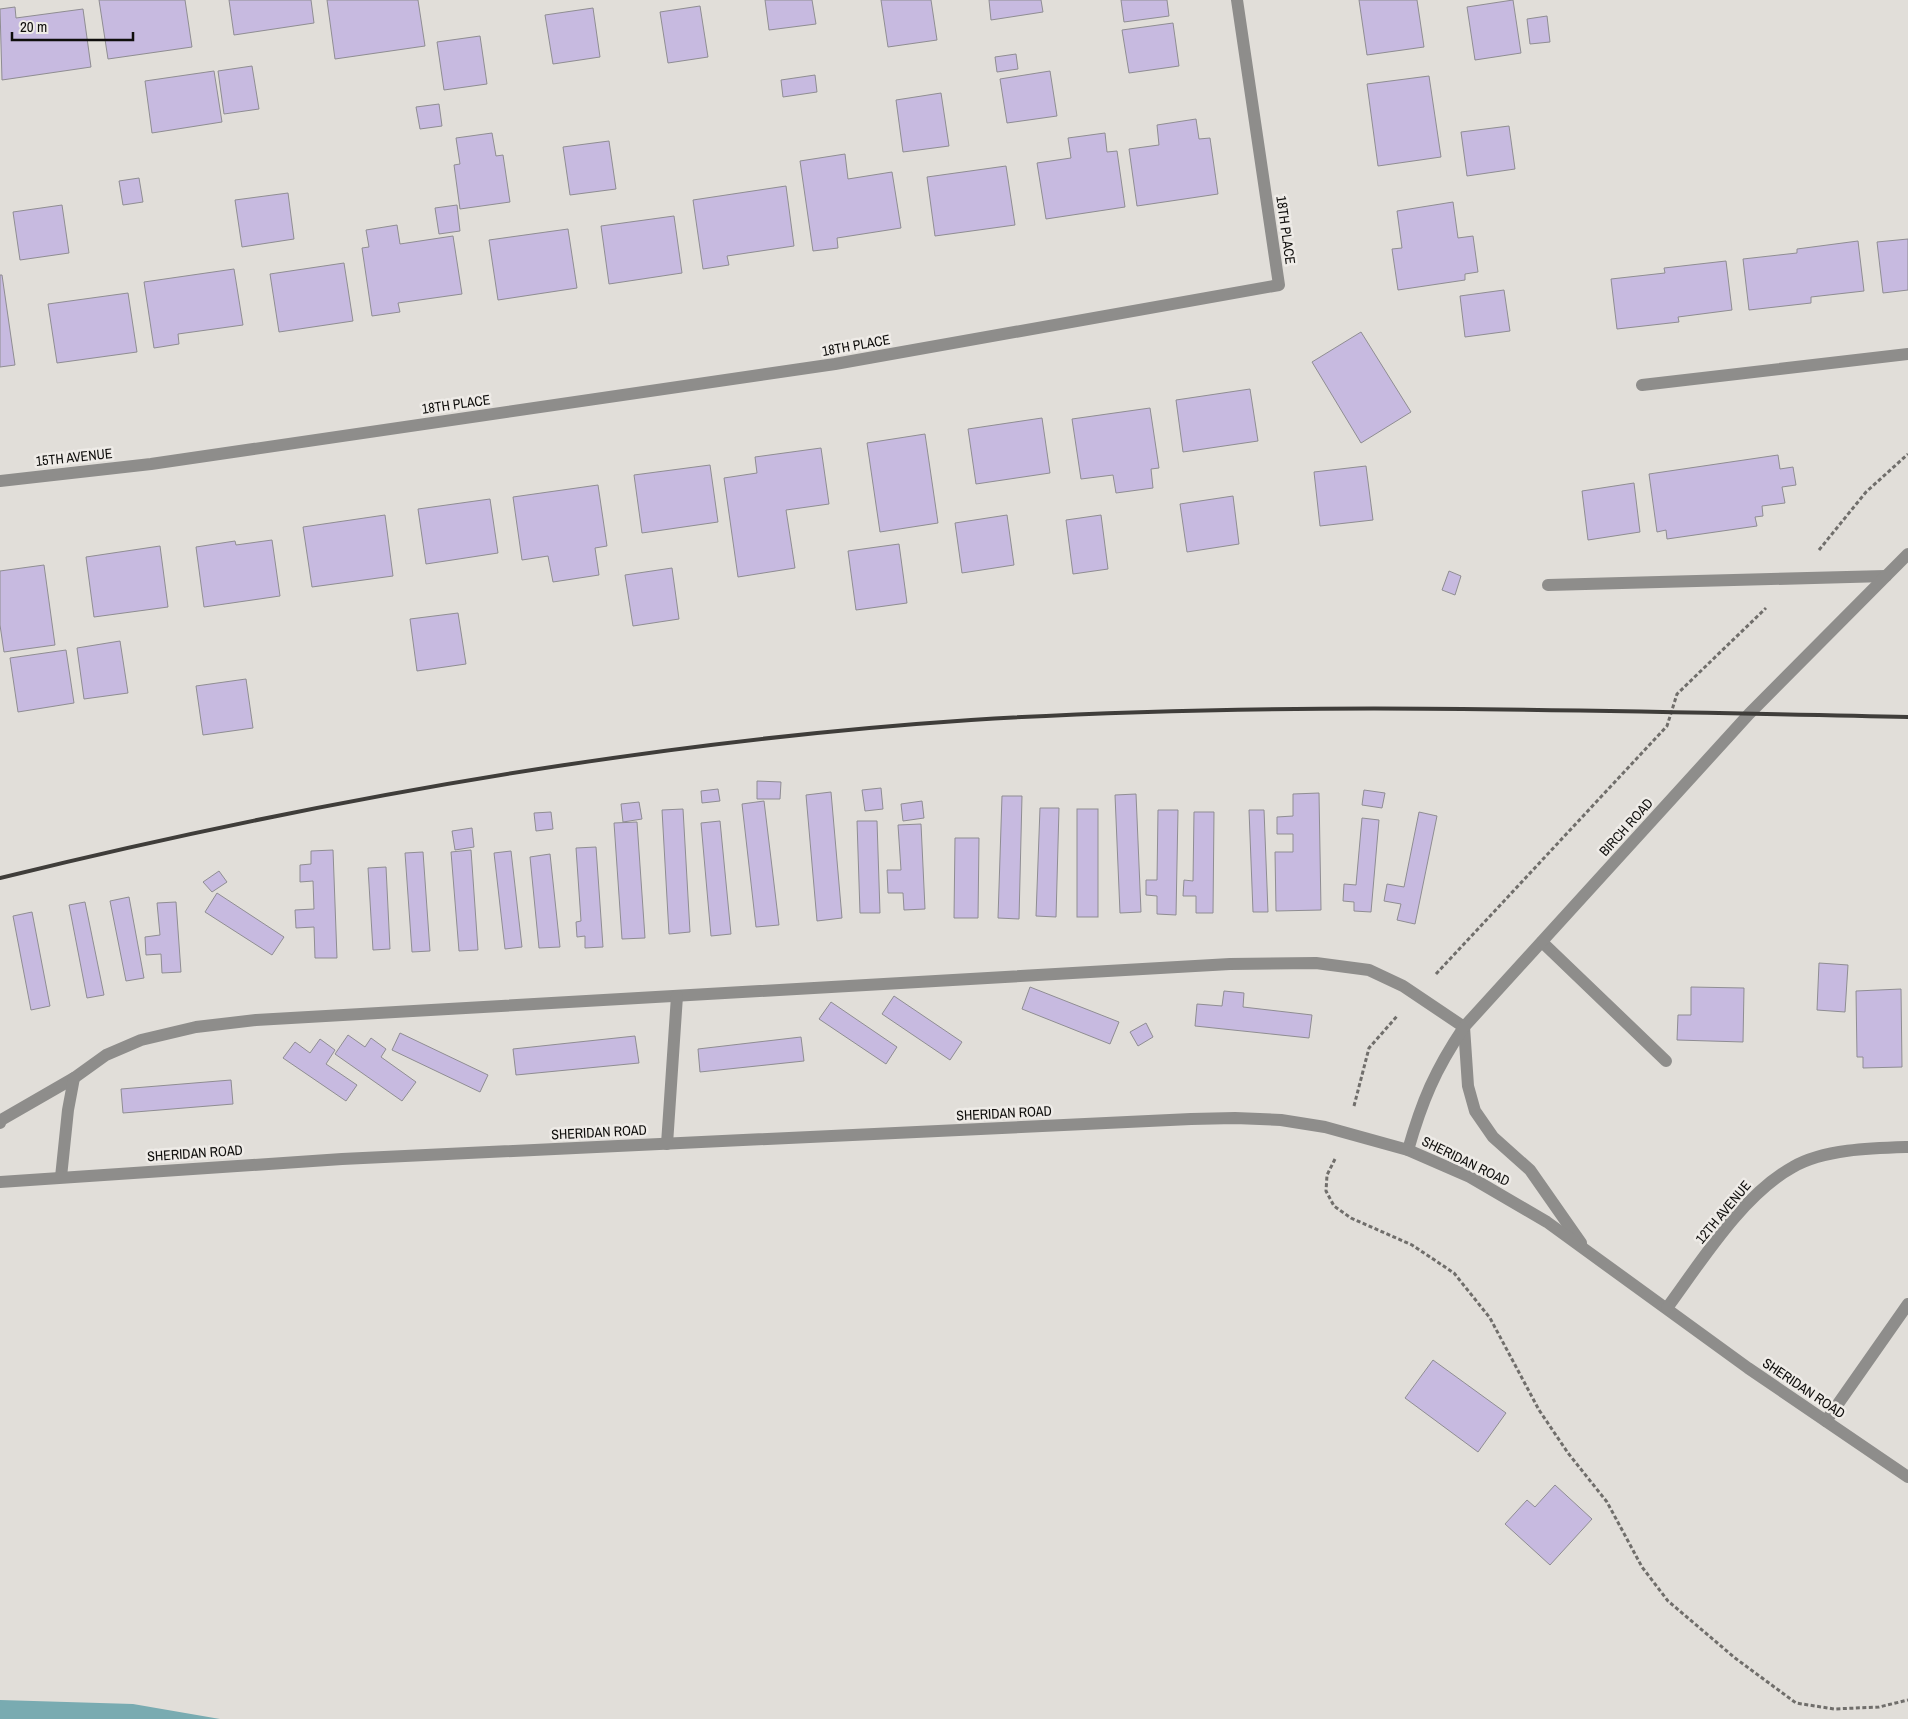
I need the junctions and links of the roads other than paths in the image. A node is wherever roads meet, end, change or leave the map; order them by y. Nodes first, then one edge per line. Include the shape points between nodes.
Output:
1 (1237, 0) edge
2 (1908, 354) edge
3 (1642, 385) dead end
4 (151, 464) joint
5 (0, 481) edge
6 (1908, 554) edge
7 (1886, 576) junction
8 (1548, 585) dead end
9 (1542, 942) junction
10 (678, 996) junction
11 (1464, 1028) junction
12 (1666, 1062) dead end
13 (74, 1078) junction
14 (0, 1123) edge
15 (667, 1144) junction
16 (1908, 1147) edge
17 (1408, 1150) junction
18 (61, 1177) junction
19 (0, 1182) edge
20 (1585, 1249) junction
21 (1908, 1304) edge
22 (1667, 1308) junction
23 (1826, 1421) junction
24 (1908, 1477) edge

1 - 4 street, 18TH PLACE via 1279,285 835,364
2 - 3 street
4 - 5 street, 15TH AVENUE
6 - 7 street, BIRCH ROAD
7 - 8 street
7 - 9 street, BIRCH ROAD via 1749,714
9 - 11 street, BIRCH ROAD
9 - 12 street
10 - 11 street via 1220,964 1316,963 1369,970
10 - 13 street via 256,1020 196,1027 141,1040 115,1051
10 - 15 street
11 - 17 street, BIRCH ROAD via 1432,1080
11 - 20 street via 1468,1086 1475,1111 1493,1137 1530,1170
13 - 14 street via 27,1103
13 - 18 street
15 - 17 street, SHERIDAN ROAD via 1235,1118 1282,1120
15 - 18 street, SHERIDAN ROAD via 342,1159
16 - 22 street, 12TH AVENUE via 1847,1151 1794,1166 1772,1180 1750,1200
17 - 20 street, SHERIDAN ROAD via 1470,1177 1547,1222
18 - 19 street, SHERIDAN ROAD
20 - 22 street, SHERIDAN ROAD
21 - 23 street
22 - 23 street, SHERIDAN ROAD
23 - 24 street, SHERIDAN ROAD

